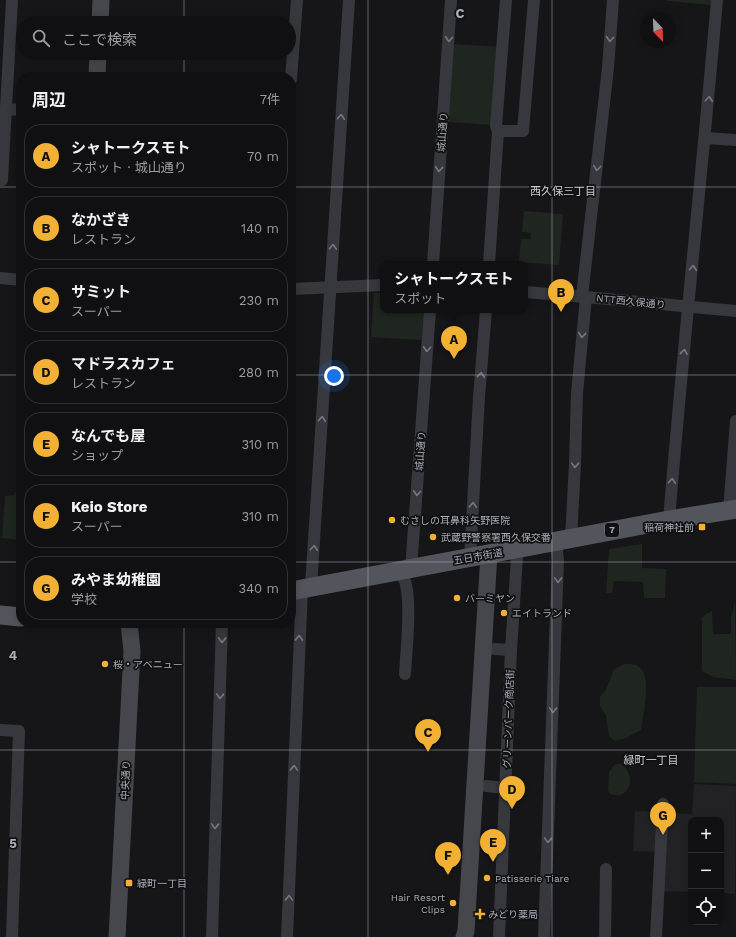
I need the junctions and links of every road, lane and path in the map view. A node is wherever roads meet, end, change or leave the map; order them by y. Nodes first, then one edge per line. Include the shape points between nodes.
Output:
1 (12, 0) edge
2 (101, 0) edge
3 (297, 0) edge
4 (349, 0) edge
5 (451, 0) edge
6 (506, 0) edge
7 (534, 0) edge
8 (613, 0) edge
9 (717, 0) edge
10 (100, 16) edge
11 (296, 16) edge
12 (98, 60) edge
13 (292, 60) edge
14 (97, 72) edge
15 (292, 72) edge
16 (5, 109) junction
17 (16, 110) edge
18 (498, 131) junction
19 (705, 138) junction
20 (736, 140) edge
21 (2, 180) dead end
22 (433, 261) edge
23 (489, 261) edge
24 (0, 278) edge
25 (16, 280) edge
26 (380, 285) edge
27 (331, 286) junction
28 (296, 289) edge
29 (528, 292) edge
30 (584, 297) junction
31 (689, 307) junction
32 (736, 312) edge
33 (430, 313) edge
34 (486, 313) edge
35 (736, 421) edge
36 (732, 510) edge
37 (669, 520) junction
38 (564, 540) junction
39 (490, 554) junction
40 (516, 557) dead end
41 (470, 558) junction
42 (407, 573) junction
43 (301, 589) edge
44 (0, 615) edge
45 (16, 617) edge
46 (130, 628) edge
47 (222, 628) edge
48 (494, 649) dead end
49 (511, 650) junction
50 (405, 674) dead end
51 (0, 730) edge
52 (486, 786) dead end
53 (505, 788) junction
54 (663, 804) dead end
55 (606, 869) dead end
56 (12, 937) edge
57 (121, 937) edge
58 (212, 937) edge
59 (287, 937) edge
60 (464, 937) edge
61 (499, 937) edge
62 (544, 937) edge
63 (605, 937) edge
64 (656, 937) edge

1 - 16 street
2 - 10 street
3 - 11 street
27 -> 4 street
5 -> 22 street, 城山通り
6 - 18 street via 496,126
7 - 18 street via 523,131
8 -> 30 street
19 -> 9 street
12 - 14 street
13 - 15 street
16 - 17 street
16 - 21 street
18 - 23 street
19 - 20 street
31 -> 19 street
24 - 25 street
26 - 27 street
27 - 28 street
43 -> 27 street
29 - 30 street, NTT西久保通り
30 - 31 street, NTT西久保通り
30 -> 38 street via 575,464
31 - 32 street, NTT西久保通り
37 -> 31 street
33 -> 42 street, 城山通り
41 -> 34 street
35 - 36 street
36 - 37 main road, 五日市街道 / 7
37 - 38 main road, 五日市街道 / 7
38 - 39 main road, 五日市街道 / 7
38 -> 62 street via 558,561
39 - 41 main road, 五日市街道 / 7
39 - 60 street
40 - 49 street, グリーンパーク商店街
41 - 42 main road, 五日市街道 / 7
42 - 43 main road, 五日市街道 / 7
42 - 50 street, 城山通り
59 -> 43 street
44 - 45 main road
46 - 57 street, 中央通り via 132,651
47 -> 58 street
48 - 49 street
49 - 53 street, グリーンパーク商店街
51 - 56 street via 19,731
52 - 53 street
53 - 61 street, グリーンパーク商店街
54 - 64 street
55 - 63 street

